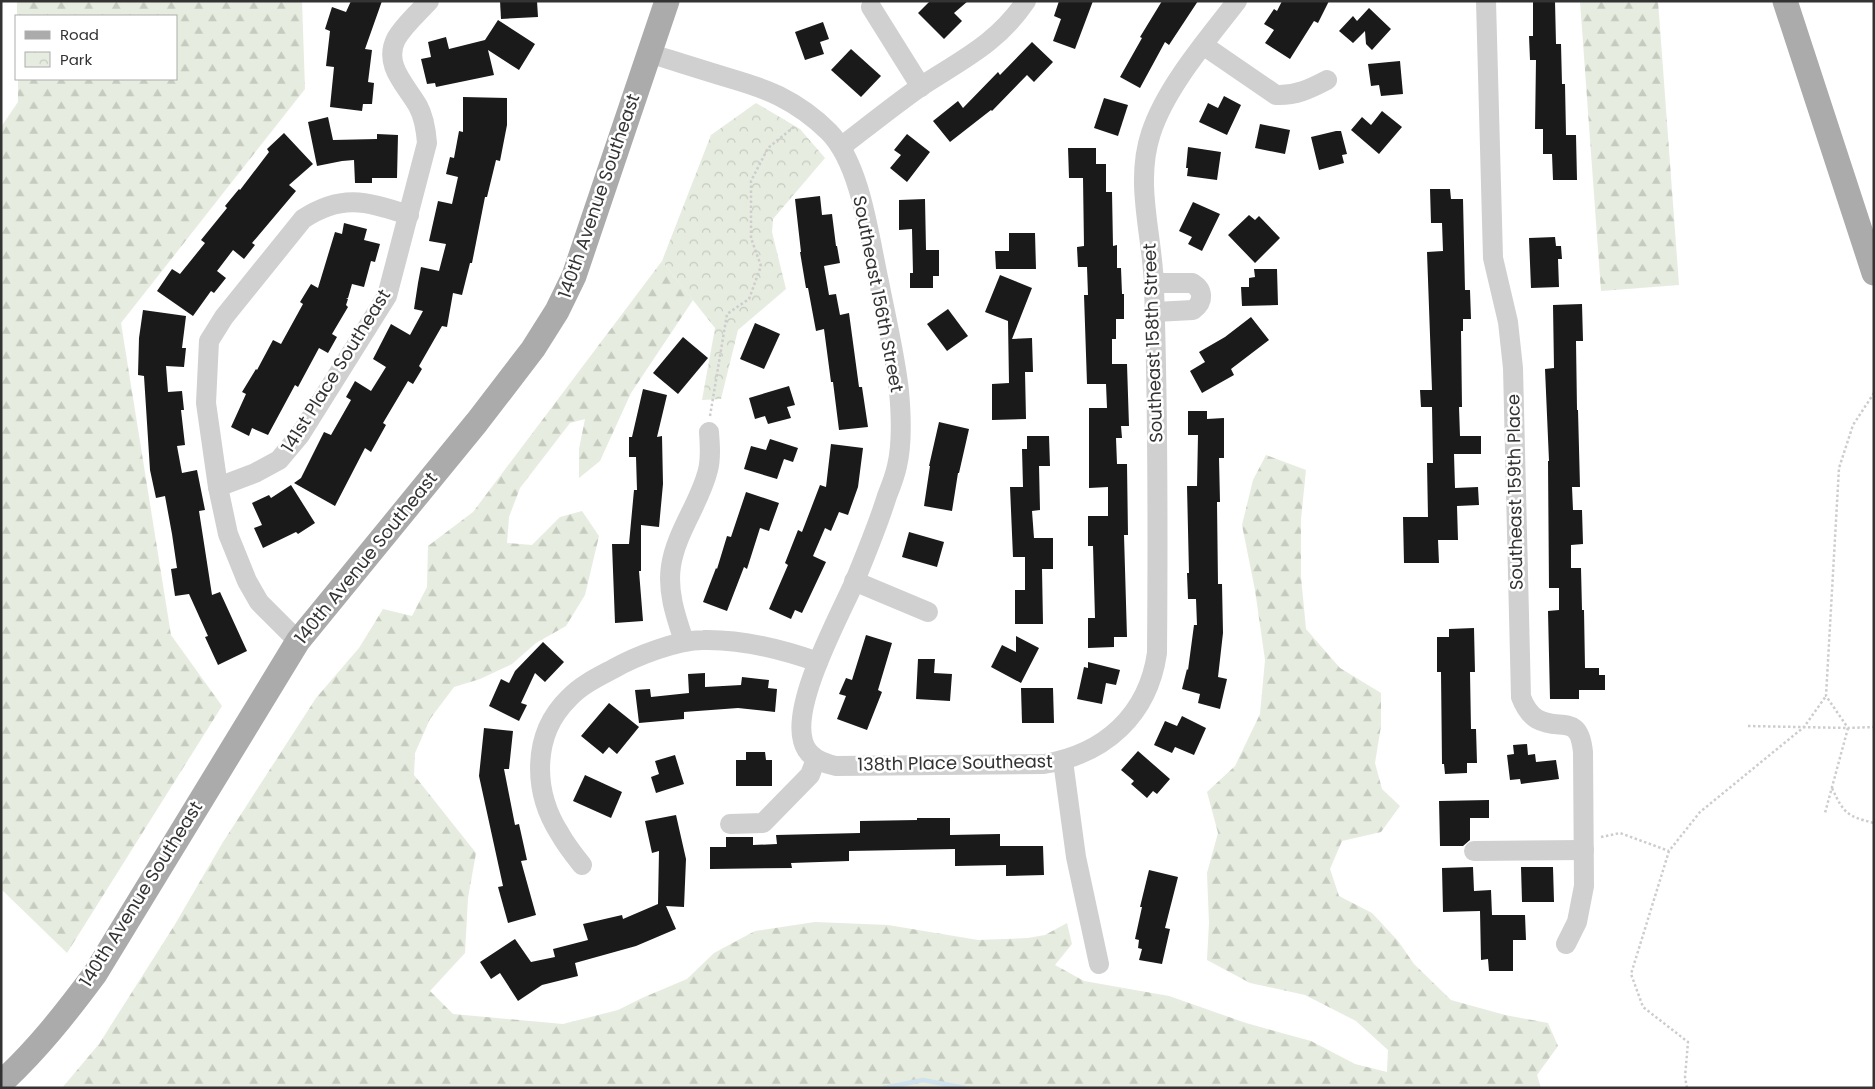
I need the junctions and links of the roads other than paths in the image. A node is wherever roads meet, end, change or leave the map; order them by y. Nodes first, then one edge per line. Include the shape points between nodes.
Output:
1 (429, 1) edge
2 (667, 1) edge
3 (1026, 1) edge
4 (1238, 1) edge
5 (1486, 1) edge
6 (1785, 1) edge
7 (870, 7) dead end
8 (1203, 45) junction
9 (648, 53) junction
10 (1327, 80) dead end
11 (921, 87) junction
12 (841, 146) junction
13 (409, 216) junction
14 (1874, 273) edge
15 (1154, 283) junction
16 (1155, 312) junction
17 (709, 432) road end
18 (218, 487) junction
19 (854, 581) junction
20 (928, 612) dead end
21 (298, 641) junction
22 (684, 641) junction
23 (1157, 653) joint
24 (818, 662) junction
25 (816, 759) junction
26 (1063, 761) junction
27 (730, 824) dead end
28 (1584, 845) junction
29 (1474, 851) dead end
30 (582, 866) dead end
31 (1566, 944) dead end
32 (1099, 964) dead end
33 (1, 1083) edge

1 - 13 street, 141st Place Southeast via 395,41 392,56 394,70 425,122 427,143
2 - 9 main road, 140th Avenue Southeast
3 - 11 street via 996,37
4 - 8 street, Southeast 158th Street
5 - 28 street, Southeast 159th Place via 1493,258 1508,322 1513,368 1520,691 1524,705 1538,719 1572,727 1579,732 1583,752
6 - 14 main road
7 - 11 street
8 - 10 street via 1276,94 1299,93
8 - 15 street, Southeast 158th Street via 1168,96 1150,134 1144,167 1145,205
9 - 12 street, Southeast 156th Street via 779,96 808,115
9 - 21 main road, 140th Avenue Southeast via 574,276 558,311 477,422
11 - 12 street
12 - 19 street, Southeast 156th Street via 862,204 899,391 898,466
13 - 18 street, 141st Place Southeast via 388,296 300,435 279,460
13 - 18 street via 369,203 340,202 317,210 303,220 224,317 209,341 206,403
15 - 16 street, Southeast 158th Street
15 - 16 street via 1192,283 1202,296 1198,307 1193,310
16 - 23 street, Southeast 158th Street
17 - 22 street via 708,469 675,549 671,567 672,603
18 - 21 street via 228,534 247,581 260,602
19 - 20 street
19 - 24 street, Southeast 156th Street
21 - 33 main road, 140th Avenue Southeast via 95,974 29,1058
22 - 24 street via 754,643
22 - 30 street via 623,663 587,683 568,698 546,732 540,753 542,791 559,834
23 - 26 street, 138th Place Southeast via 1143,700 1125,724 1106,741
24 - 25 street, Southeast 156th Street via 802,726 803,742
25 - 26 street, 138th Place Southeast via 836,766 1044,764
25 - 27 street via 810,775 763,823
26 - 32 street via 1076,856
28 - 29 street
28 - 31 street, Southeast 159th Place via 1582,905

